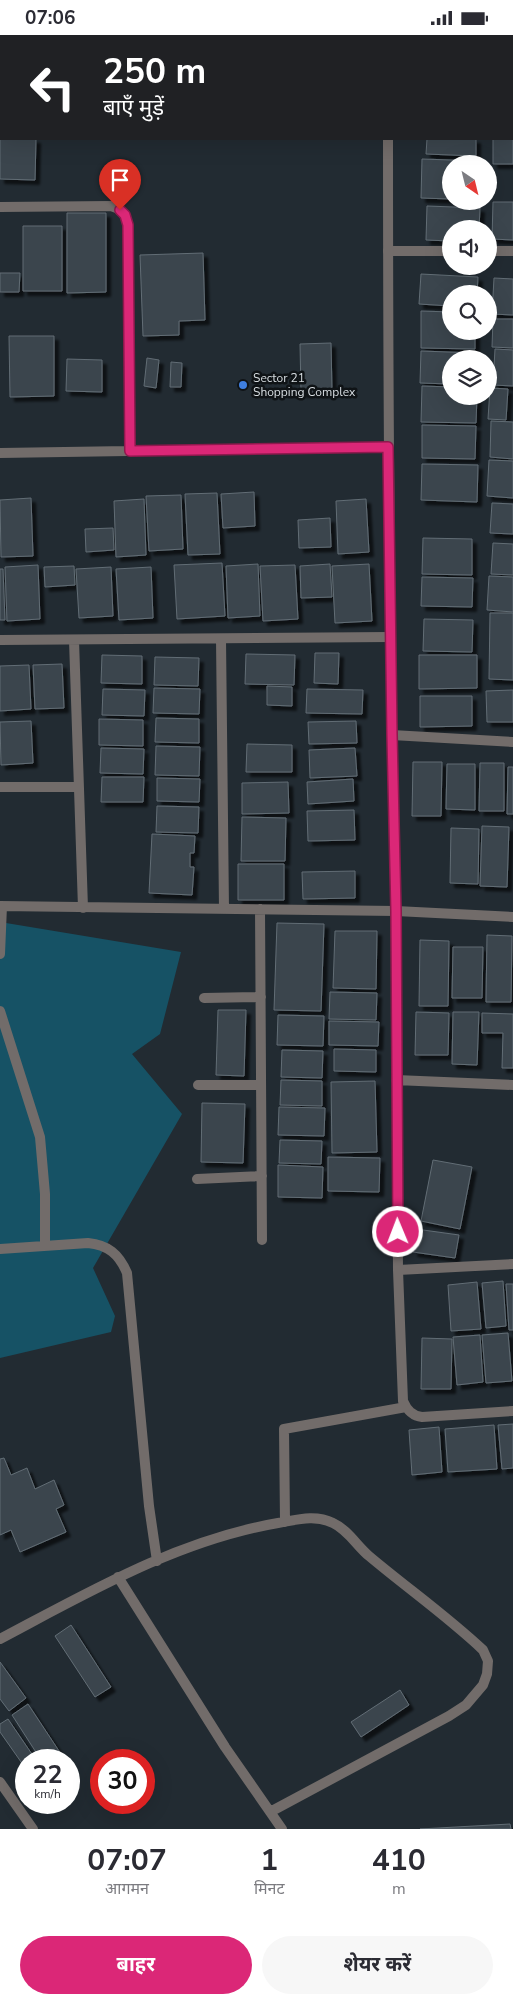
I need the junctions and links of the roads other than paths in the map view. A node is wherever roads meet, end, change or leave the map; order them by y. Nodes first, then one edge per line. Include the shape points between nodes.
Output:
1 (388, 140) edge
2 (0, 207) edge
3 (388, 251) junction
4 (442, 251) edge
5 (497, 251) edge
6 (513, 251) edge
7 (388, 447) junction
8 (130, 451) junction
9 (0, 453) edge
10 (390, 637) junction
11 (74, 639) junction
12 (221, 639) junction
13 (0, 640) edge
14 (392, 735) junction
15 (513, 742) edge
16 (0, 787) edge
17 (79, 787) junction
18 (1, 906) edge
19 (83, 908) junction
20 (224, 909) junction
21 (260, 909) junction
22 (396, 911) junction
23 (513, 917) edge
24 (0, 954) edge
25 (261, 997) junction
26 (204, 998) dead end
27 (0, 1011) edge
28 (396, 1080) junction
29 (198, 1085) dead end
30 (261, 1085) junction
31 (513, 1085) edge
32 (262, 1176) junction
33 (197, 1179) dead end
34 (262, 1240) dead end
35 (45, 1246) junction
36 (0, 1249) edge
37 (513, 1264) edge
38 (398, 1270) junction
39 (406, 1407) junction
40 (513, 1411) edge
41 (285, 1522) junction
42 (157, 1561) junction
43 (118, 1577) junction
44 (0, 1639) edge
45 (0, 1782) edge
46 (270, 1812) junction
47 (33, 1829) edge
48 (282, 1829) edge

1 - 3 street
2 - 8 street via 111,206 125,215 128,225
3 - 4 street
3 - 7 street
5 - 6 street
7 - 8 street
7 - 10 street
8 - 9 street
10 - 12 street
10 - 14 street
11 - 12 street
11 - 13 street
11 - 17 street
12 - 20 street
14 - 15 street
14 - 22 street
16 - 17 street
17 - 19 street
18 - 19 street
18 - 24 street
19 - 20 street
20 - 21 street
21 - 22 street
21 - 25 street
22 - 23 street
22 - 28 street
25 - 26 street
25 - 30 street
27 - 35 street via 40,1137 46,1194
28 - 31 street
28 - 38 street
29 - 30 street
30 - 32 street
32 - 33 street
32 - 34 street
35 - 36 street
35 - 42 street via 102,1245 122,1262 127,1273
37 - 38 street
38 - 39 street via 403,1401
39 - 40 street via 415,1416 422,1417
39 - 41 street via 284,1429
41 - 42 street via 196,1544
41 - 46 street via 306,1518 334,1523 370,1557 468,1636 483,1650 488,1661 483,1685 458,1711
42 - 43 street
43 - 44 street
43 - 46 street
45 - 47 street
46 - 48 street

